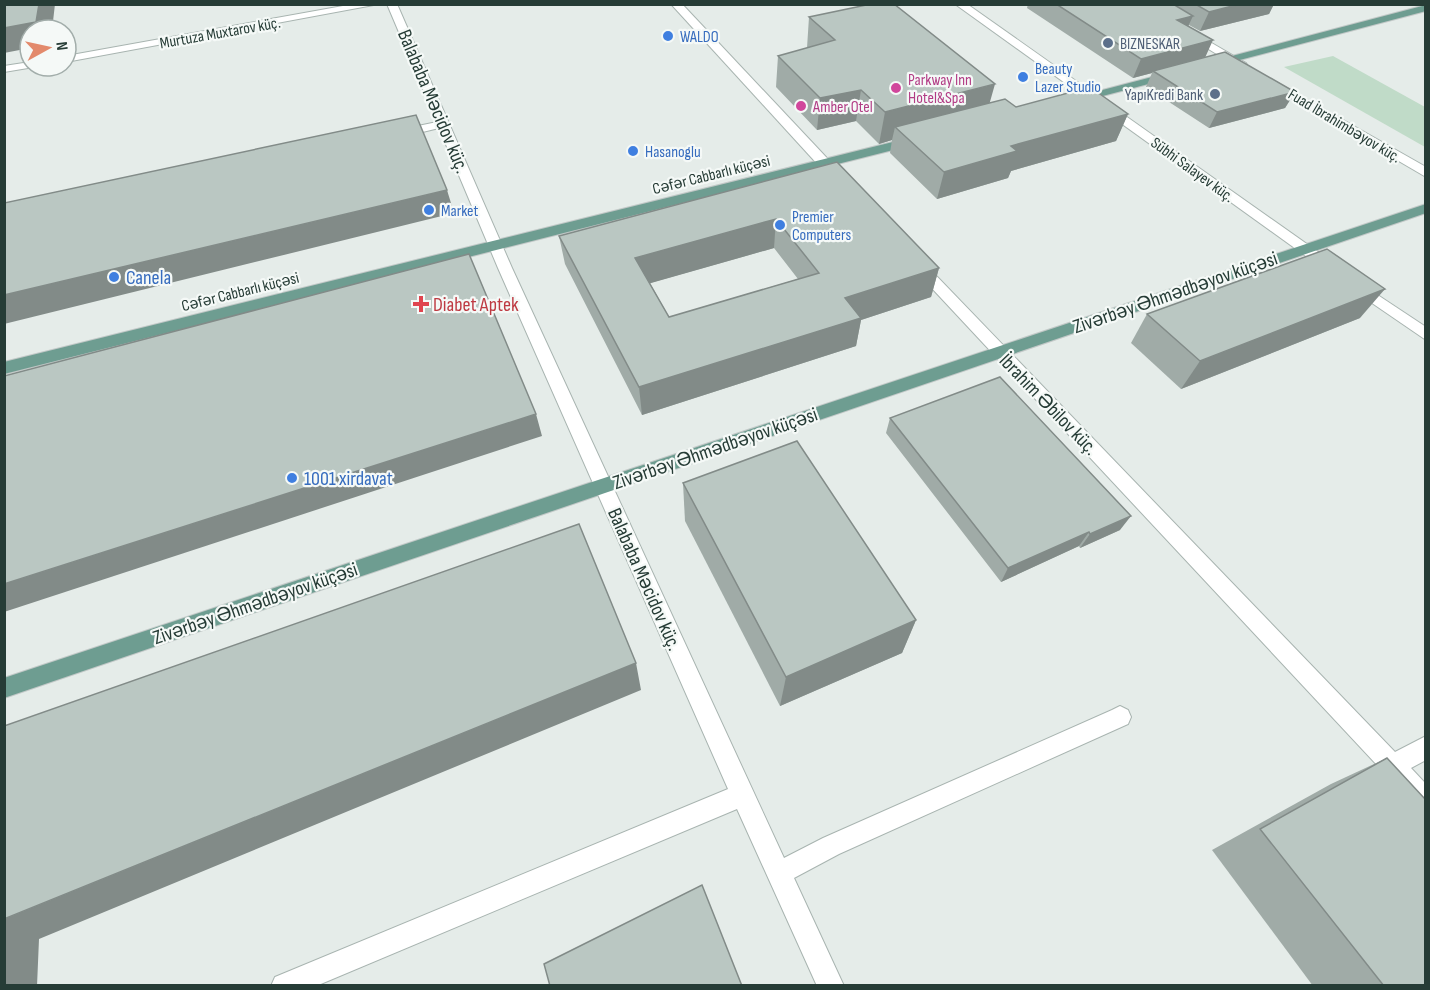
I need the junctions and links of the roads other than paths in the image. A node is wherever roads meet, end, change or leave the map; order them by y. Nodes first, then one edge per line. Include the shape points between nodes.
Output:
1 (374, 4) edge
2 (392, 4) edge
3 (676, 4) edge
4 (960, 4) edge
5 (1425, 8) edge
6 (1178, 26) edge
7 (78, 57) edge
8 (1233, 59) junction
9 (1200, 68) edge
10 (1178, 74) edge
11 (1091, 96) junction
12 (1068, 102) edge
13 (443, 124) junction
14 (929, 137) edge
15 (379, 138) edge
16 (825, 164) junction
17 (1425, 173) edge
18 (849, 190) edge
19 (1425, 208) edge
20 (496, 246) junction
21 (1304, 249) junction
22 (905, 251) edge
23 (1425, 335) edge
24 (999, 352) junction
25 (4, 368) edge
26 (604, 486) junction
27 (4, 688) edge
28 (1120, 717) dead end
29 (1425, 747) edge
30 (1393, 766) junction
31 (742, 795) junction
32 (1425, 801) edge
33 (780, 873) junction
34 (284, 986) edge
35 (831, 986) edge

1 - 7 street, Murtuza Muxtarov küç.
2 - 13 street, Balababa Məcidov küç.
3 - 16 street
4 - 11 street, Sübhi Salayev küç.
5 - 8 main road
6 - 8 street, Fuad İbrahimbəyov küç.
8 - 9 main road
8 - 17 street, Fuad İbrahimbəyov küç.
10 - 11 main road
11 - 12 main road
11 - 21 street, Sübhi Salayev küç.
13 - 15 street
13 - 20 street, Balababa Məcidov küç.
14 - 16 main road, Cəfər Cabbarlı küçəsi
16 - 18 street
16 - 20 main road, Cəfər Cabbarlı küçəsi
19 - 21 main road, Zivərbəy Əhmədbəyov küçəsi
20 - 25 main road, Cəfər Cabbarlı küçəsi
20 - 26 street, Balababa Məcidov küç.
21 - 23 street, Sübhi Salayev küç.
21 - 24 main road, Zivərbəy Əhmədbəyov küçəsi
22 - 24 street, İbrahim Əbilov küç.
24 - 26 main road, Zivərbəy Əhmədbəyov küçəsi
24 - 30 street, İbrahim Əbilov küç.
26 - 27 main road, Zivərbəy Əhmədbəyov küçəsi
26 - 31 street, Balababa Məcidov küç.
28 - 33 street via 831,846
29 - 30 street
30 - 32 street, İbrahim Əbilov küç.
31 - 33 street, Balababa Məcidov küç.
31 - 34 street
33 - 35 street, Balababa Məcidov küç.

